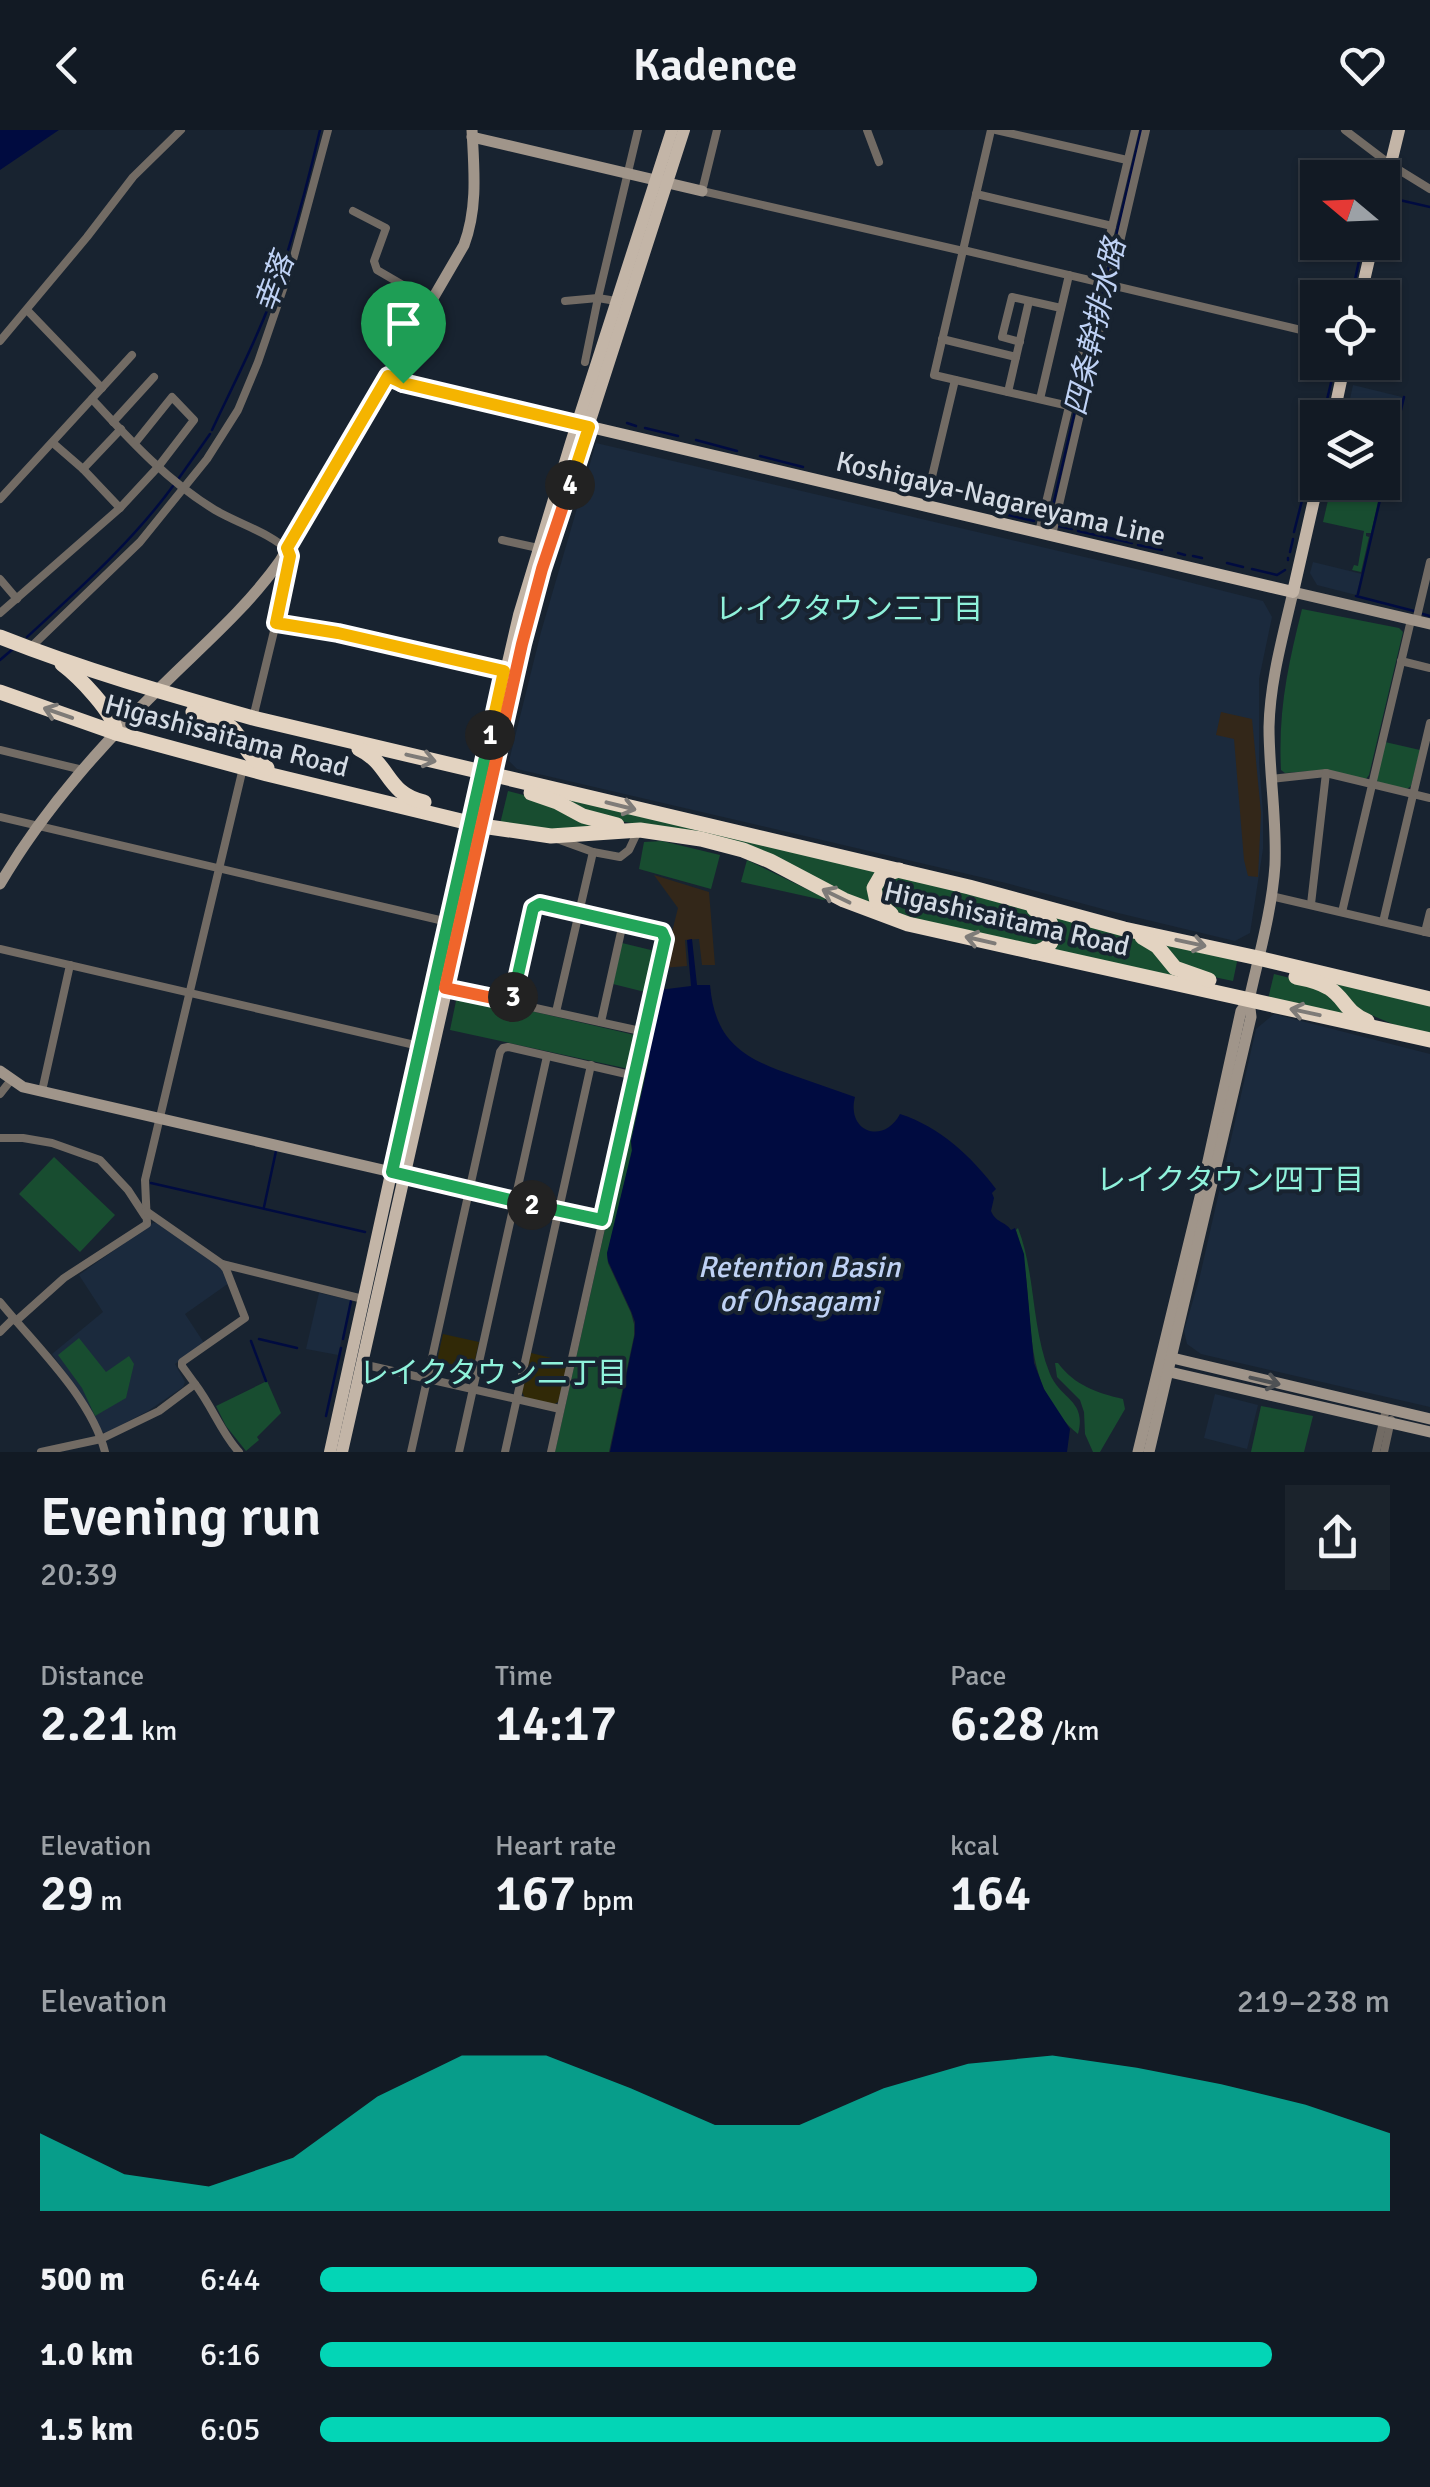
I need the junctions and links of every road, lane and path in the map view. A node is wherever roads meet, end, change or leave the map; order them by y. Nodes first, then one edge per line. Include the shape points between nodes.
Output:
1 (182, 130) edge
2 (328, 130) edge
3 (638, 130) edge
4 (672, 130) edge
5 (684, 130) edge
6 (717, 130) edge
7 (867, 130) edge
8 (994, 130) edge
9 (1135, 130) edge
10 (1146, 130) edge
11 (1345, 130) edge
12 (1400, 130) edge
13 (472, 134) edge
14 (1127, 160) junction
15 (1384, 160) edge
16 (1392, 160) edge
17 (879, 162) dead end
18 (1400, 171) edge
19 (628, 173) junction
20 (662, 180) junction
21 (1430, 189) edge
22 (702, 191) junction
23 (976, 194) junction
24 (353, 212) dead end
25 (1112, 226) junction
26 (963, 250) junction
27 (1069, 275) junction
28 (1104, 284) junction
29 (598, 298) junction
30 (616, 301) junction
31 (1029, 301) junction
32 (432, 302) junction
33 (565, 302) dead end
34 (1061, 308) junction
35 (26, 310) junction
36 (1300, 330) edge
37 (942, 339) junction
38 (0, 341) edge
39 (1020, 342) junction
40 (132, 355) dead end
41 (1016, 357) junction
42 (585, 362) dead end
43 (154, 376) dead end
44 (388, 376) junction
45 (954, 380) junction
46 (102, 388) junction
47 (1008, 392) junction
48 (92, 400) junction
49 (1040, 400) junction
50 (1069, 406) junction
51 (113, 422) junction
52 (583, 426) junction
53 (121, 429) junction
54 (53, 442) junction
55 (135, 443) junction
56 (158, 467) junction
57 (83, 469) junction
58 (184, 489) junction
59 (0, 499) edge
60 (1314, 500) edge
61 (925, 506) junction
62 (120, 508) junction
63 (1045, 534) junction
64 (502, 540) dead end
65 (287, 548) junction
66 (538, 548) junction
67 (1430, 562) edge
68 (0, 579) edge
69 (1293, 592) junction
70 (17, 599) junction
71 (0, 613) edge
72 (1413, 621) junction
73 (276, 623) junction
74 (1430, 624) edge
75 (0, 637) edge
76 (30, 649) junction
77 (54, 658) junction
78 (1401, 661) junction
79 (1430, 668) edge
80 (504, 671) junction
81 (157, 691) junction
82 (0, 692) edge
83 (253, 718) junction
84 (1430, 723) edge
85 (116, 733) junction
86 (334, 738) junction
87 (0, 750) edge
88 (243, 768) junction
89 (84, 770) junction
90 (1326, 773) junction
91 (488, 776) junction
92 (1272, 778) junction
93 (300, 782) junction
94 (1371, 784) junction
95 (1414, 794) junction
96 (1430, 798) edge
97 (0, 818) edge
98 (475, 822) junction
99 (37, 825) junction
100 (640, 830) junction
101 (551, 836) junction
102 (594, 852) junction
103 (218, 869) junction
104 (899, 870) junction
105 (0, 884) edge
106 (998, 894) junction
107 (1271, 896) junction
108 (1311, 904) junction
109 (580, 912) junction
110 (1342, 912) junction
111 (1430, 912) edge
112 (448, 922) junction
113 (1383, 922) junction
114 (623, 923) junction
115 (927, 928) junction
116 (1124, 930) junction
117 (1428, 932) edge
118 (0, 949) edge
119 (1033, 952) junction
120 (1258, 958) junction
121 (70, 965) junction
122 (445, 988) junction
123 (189, 993) junction
124 (1430, 999) edge
125 (1249, 1000) junction
126 (512, 1002) junction
127 (556, 1012) junction
128 (601, 1022) junction
129 (1390, 1031) junction
130 (645, 1032) junction
131 (1430, 1040) edge
132 (419, 1046) junction
133 (547, 1056) junction
134 (591, 1065) junction
135 (0, 1072) edge
136 (635, 1076) junction
137 (11, 1080) junction
138 (42, 1092) junction
139 (0, 1094) edge
140 (160, 1119) junction
141 (0, 1138) edge
142 (398, 1174) junction
143 (469, 1191) junction
144 (514, 1201) junction
145 (558, 1210) junction
146 (147, 1216) junction
147 (602, 1220) junction
148 (222, 1264) junction
149 (364, 1299) junction
150 (0, 1302) edge
151 (15, 1320) junction
152 (0, 1332) edge
153 (1165, 1357) junction
154 (362, 1364) junction
155 (1162, 1370) junction
156 (427, 1380) junction
157 (195, 1384) junction
158 (473, 1390) junction
159 (516, 1399) junction
160 (560, 1409) junction
161 (1388, 1416) junction
162 (1430, 1419) edge
163 (1430, 1432) edge
164 (102, 1439) junction
165 (42, 1452) edge
166 (105, 1452) edge
167 (239, 1452) edge
168 (330, 1452) edge
169 (342, 1452) edge
170 (411, 1452) edge
171 (459, 1452) edge
172 (505, 1452) edge
173 (550, 1452) edge
174 (1138, 1452) edge
175 (1149, 1452) edge
176 (1376, 1452) edge
177 (1384, 1452) edge

1 - 35 street via 134,177
2 - 58 street via 258,362 238,410
3 - 19 street
4 - 20 main road
5 - 20 main road
6 - 22 street
7 - 17 street
8 - 14 street
8 - 23 street
9 - 14 street
10 - 28 street
11 - 15 street
12 - 16 main road
13 - 19 street
13 - 32 street via 472,221
14 - 25 street
18 - 21 street
19 - 20 street
19 - 29 street
20 - 22 street
20 - 30 main road
20 - 52 main road
22 - 26 street
23 - 25 street
23 - 26 street
24 - 32 street via 386,228 374,261 378,270
25 - 28 street
26 - 27 street
26 - 37 street
27 - 28 street
27 - 34 street
28 - 36 street
28 - 50 street
28 - 63 street
29 - 30 street
29 - 33 street
29 - 42 street
30 - 52 main road
31 - 34 street
31 - 39 street
31 - 39 street via 1012,297 1002,337
32 - 44 street
34 - 49 street
35 - 38 street
35 - 46 street
37 - 41 street
37 - 45 street via 934,375
39 - 41 street
40 - 46 street
41 - 47 street
43 - 51 street
44 - 52 street
44 - 65 street
45 - 47 street
45 - 61 street
46 - 48 street
47 - 49 street
48 - 51 street
48 - 54 street
49 - 50 street
50 - 63 street
51 - 53 street
52 - 61 main road, Koshigaya-Nagareyama Line
52 - 66 main road
52 - 91 main road
53 - 55 street
53 - 57 street
54 - 57 street
54 - 59 street
55 - 56 street
55 - 56 street via 172,397 194,420
56 - 58 street
56 - 62 street
57 - 62 street
58 - 65 street
58 - 76 street via 140,542
60 - 69 main road
61 - 63 main road, Koshigaya-Nagareyama Line
62 - 70 street
63 - 69 main road, Koshigaya-Nagareyama Line
64 - 66 street
65 - 73 street
65 - 81 street via 255,596
66 - 80 main road
67 - 72 street
68 - 70 street
69 - 72 street
69 - 92 street via 1270,707
70 - 71 street
72 - 74 street
72 - 78 street
73 - 80 street
73 - 83 street
75 - 76 highway, Higashisaitama Road
76 - 77 highway, Higashisaitama Road
77 - 81 highway, Higashisaitama Road
77 - 85 highway via 105,710
78 - 79 street
78 - 94 street
80 - 91 main road
81 - 83 highway, Higashisaitama Road
81 - 85 street
81 - 93 highway via 169,704 228,724 253,760
85 -> 82 highway, Higashisaitama Road
83 - 86 highway, Higashisaitama Road
84 - 95 street
85 - 88 highway, Higashisaitama Road
85 - 89 street
86 -> 91 highway, Higashisaitama Road
86 - 98 highway via 375,758 404,795
87 - 89 street
88 - 93 highway, Higashisaitama Road
88 - 103 street
89 - 99 street
90 - 92 street
90 - 94 street
90 - 108 street
91 - 98 main road
91 - 100 highway via 592,820
91 -> 104 highway, Higashisaitama Road
92 - 107 street
93 - 98 highway, Higashisaitama Road
94 - 95 street
94 - 110 street
95 - 96 street
95 - 113 street
97 - 99 street
98 - 101 highway, Higashisaitama Road
98 - 112 main road
98 - 122 main road
99 - 103 street
99 - 105 street
100 - 101 highway, Higashisaitama Road
100 - 102 street via 620,856
115 -> 100 highway, Higashisaitama Road via 864,909 743,850
101 - 102 street
102 - 109 street
103 - 112 street
103 - 123 street
104 - 106 highway, Higashisaitama Road
104 - 115 highway via 877,880 875,897 885,911
106 - 116 highway, Higashisaitama Road
106 - 119 highway via 1051,921 1050,945
107 - 108 street
107 - 120 street
108 - 110 street
109 - 114 street
109 - 126 street via 533,908
109 - 127 street
110 - 113 street
111 - 117 street
112 - 132 main road
113 - 117 street
114 - 128 street
114 - 130 street via 662,932 665,939
119 -> 115 highway, Higashisaitama Road
116 -> 120 highway, Higashisaitama Road
116 - 125 highway via 1150,941 1182,972 1234,986
118 - 121 street
119 - 125 highway, Higashisaitama Road
120 - 124 highway, Higashisaitama Road
120 - 125 street
120 - 129 highway via 1274,971 1328,986 1360,1019
121 - 123 street
121 - 138 street
122 - 126 street
122 - 142 main road
123 - 132 street
123 - 140 street
129 -> 125 highway, Higashisaitama Road
125 - 153 street via 1251,1017
126 - 127 street
127 - 128 street
128 - 130 street
129 - 131 highway, Higashisaitama Road
130 - 136 street
132 - 142 main road
133 - 134 street
133 - 143 street via 508,1047 500,1052
133 - 144 street
134 - 136 street
134 - 145 street
135 - 137 street
136 - 147 street
137 - 138 street
137 - 139 street
138 - 140 street
140 - 142 street
140 - 146 street via 145,1180
141 - 146 street via 52,1142 100,1160
142 - 143 street
142 - 149 main road
142 - 154 main road
143 - 144 street
143 - 156 street
144 - 145 street
144 - 158 street
145 - 147 street
145 - 159 street
146 - 148 street
146 - 151 street via 147,1224 64,1278
147 - 160 street
148 - 149 street
148 - 157 street via 245,1318 182,1362
149 - 168 main road
150 - 151 street
151 - 152 street
151 - 164 street via 56,1367
153 - 155 street
153 -> 161 street
154 - 156 street
154 - 169 main road
155 - 161 street
155 - 174 street
155 - 175 street
156 - 158 street
156 - 170 street
157 - 164 street via 160,1411
157 - 167 street
158 - 159 street
158 - 171 street
159 - 160 street
159 - 172 street
160 - 173 street
161 - 162 street
161 - 163 street
161 - 176 street
161 - 177 street
164 - 165 street
164 - 166 street

